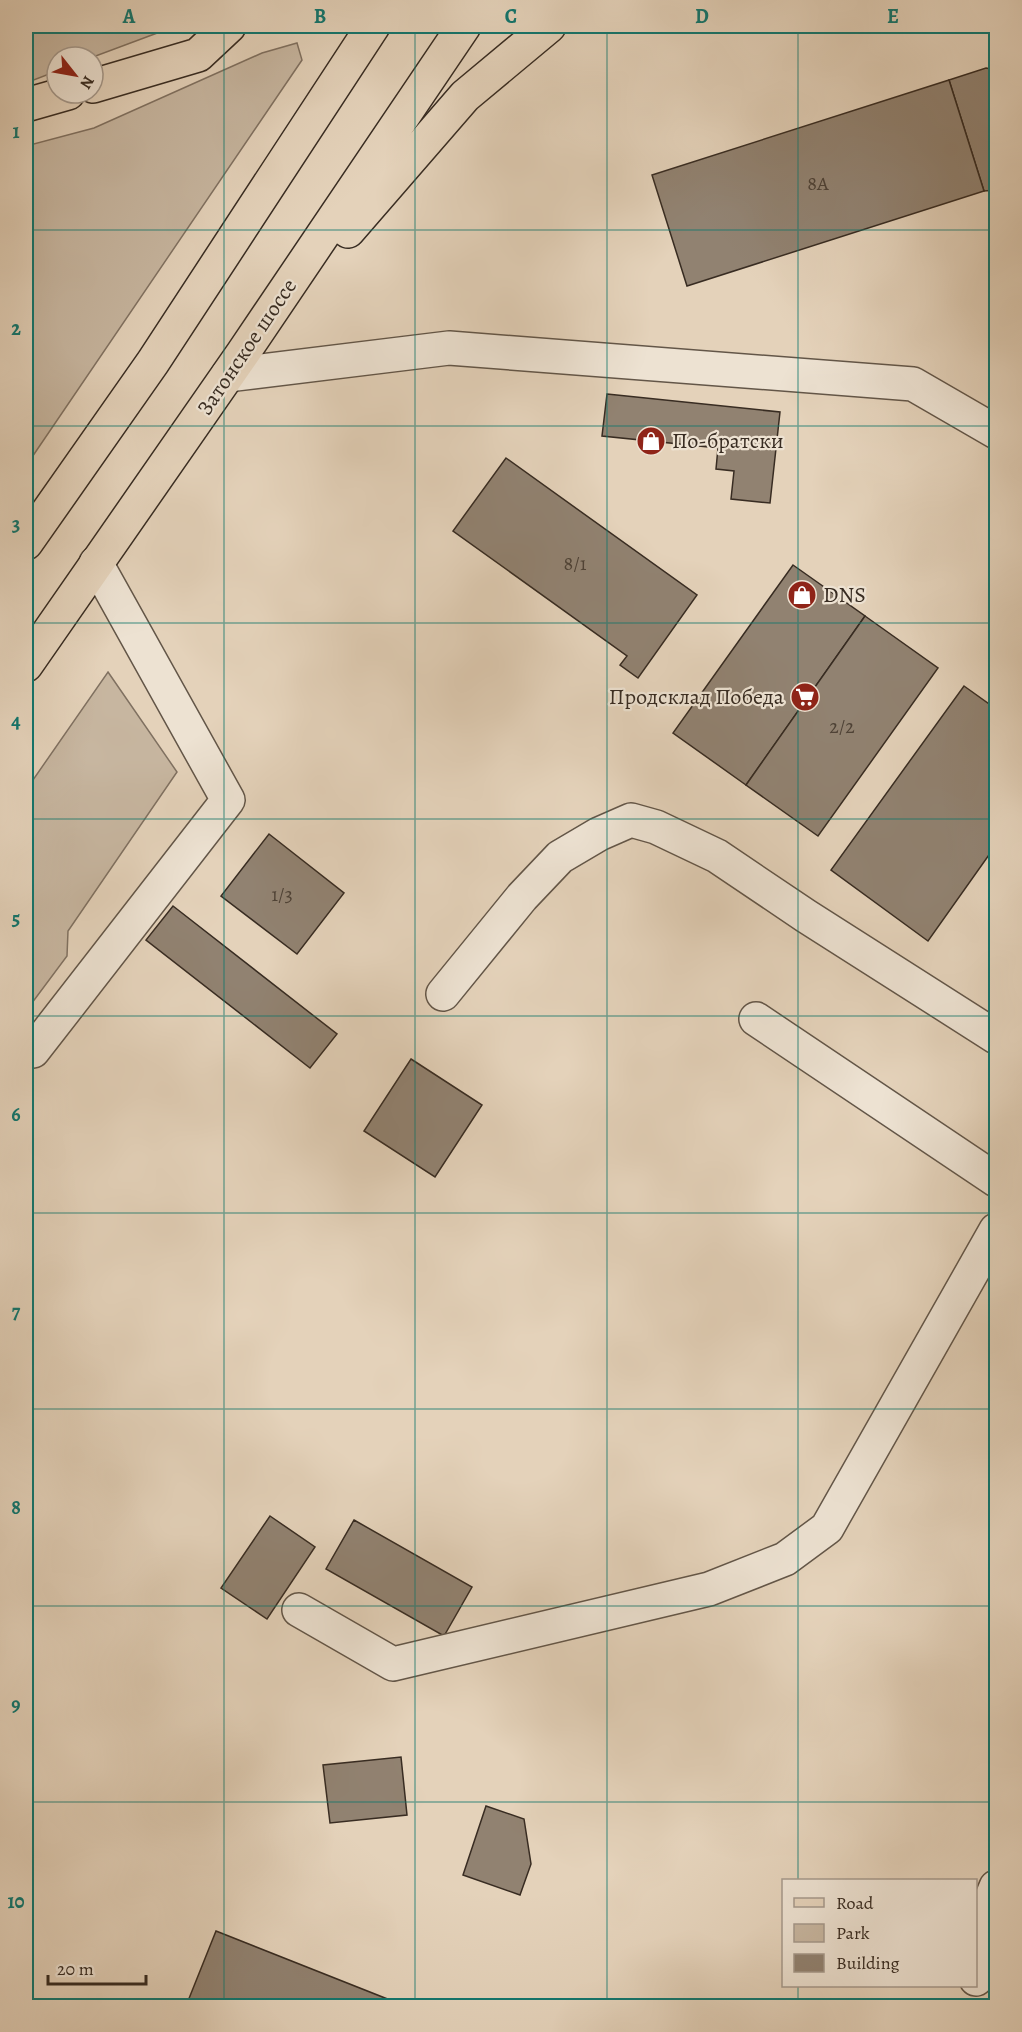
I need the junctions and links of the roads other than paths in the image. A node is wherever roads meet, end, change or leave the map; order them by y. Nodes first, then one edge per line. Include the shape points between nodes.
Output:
1 (230, 26) edge
2 (373, 26) edge
3 (464, 26) edge
4 (549, 26) edge
5 (105, 82) edge
6 (45, 100) edge
7 (26, 105) edge
8 (236, 364) junction
9 (996, 432) edge
10 (26, 543) edge
11 (96, 563) junction
12 (26, 665) edge
13 (443, 994) dead end
14 (756, 1018) dead end
15 (996, 1037) edge
16 (26, 1052) edge
17 (996, 1180) edge
18 (996, 1230) edge
19 (298, 1610) dead end
20 (996, 1887) edge
21 (977, 1964) edge
22 (975, 1987) edge
23 (972, 2007) edge

1 - 5 main road via 198,55
2 - 10 main road via 153,362
3 - 8 main road, Затонское шоссе
4 - 8 main road via 465,96
6 - 7 main road
8 - 9 street via 449,348 914,384
8 - 11 main road, Затонское шоссе
11 - 12 main road, Затонское шоссе
11 - 16 street via 228,800 33,1051
13 - 15 street via 560,857 631,820 656,827 717,856
14 - 17 street
18 - 19 street via 827,1528 785,1559 709,1589 393,1664
20 - 21 street via 984,1916
22 - 23 street

